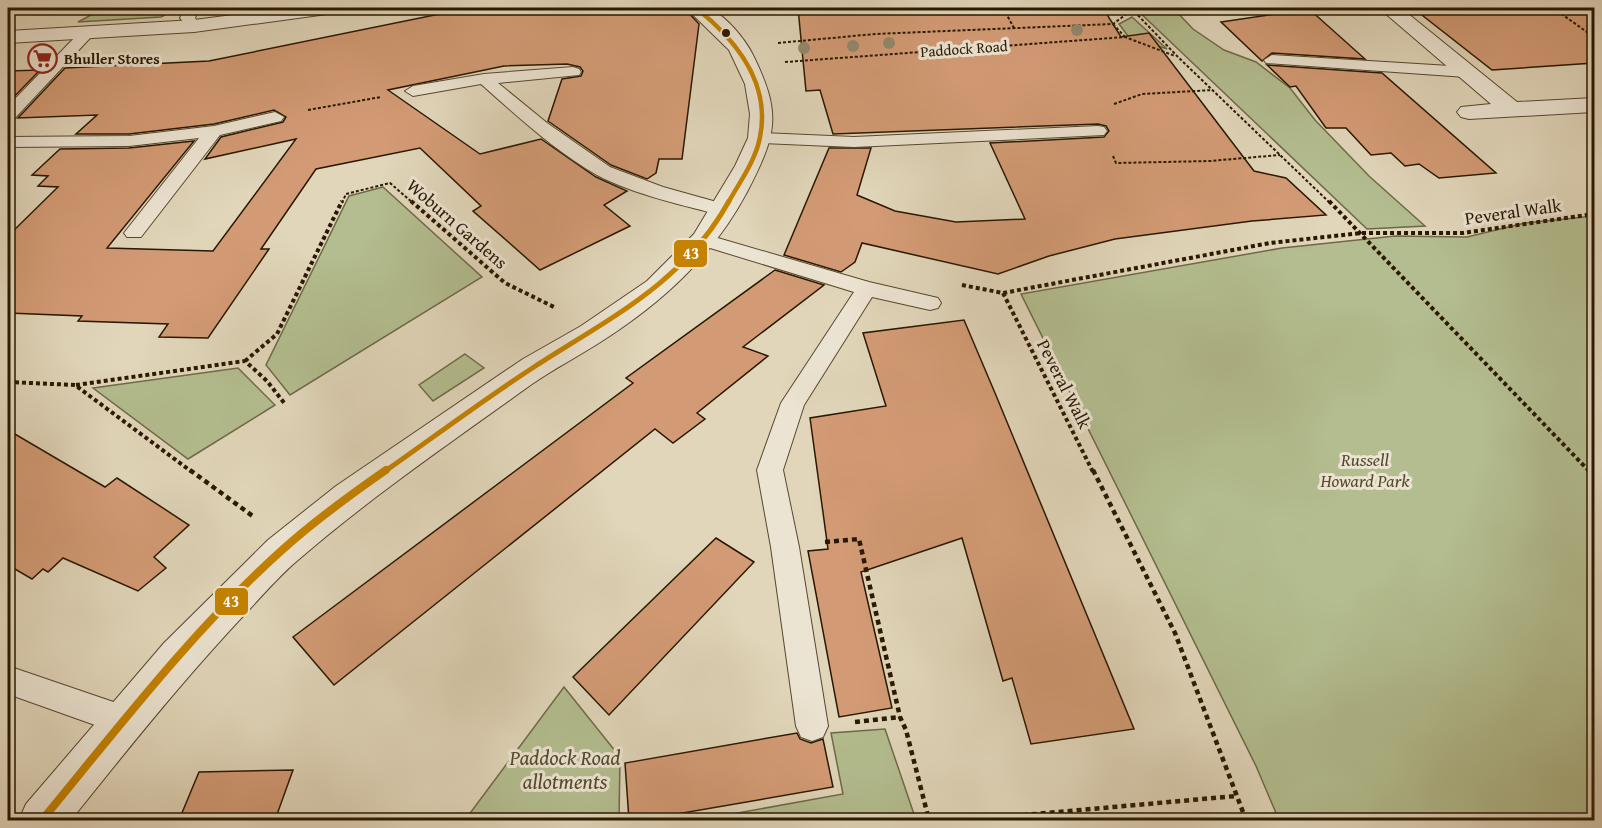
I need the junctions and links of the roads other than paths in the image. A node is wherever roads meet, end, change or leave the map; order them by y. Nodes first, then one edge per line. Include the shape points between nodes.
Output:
1 (327, 8) edge
2 (696, 8) edge
3 (1389, 8) edge
4 (193, 17) edge
5 (86, 34) junction
6 (8, 37) edge
7 (1272, 60) dead end
8 (573, 72) dead end
9 (1466, 72) junction
10 (484, 79) junction
11 (413, 91) road end
12 (1594, 105) edge
13 (1511, 109) junction
14 (1469, 112) dead end
15 (8, 115) edge
16 (275, 117) road end
17 (214, 131) junction
18 (1098, 131) road end
19 (760, 138) junction
20 (8, 142) edge
21 (724, 210) junction
22 (134, 233) dead end
23 (704, 240) junction
24 (867, 289) junction
25 (930, 303) dead end
26 (8, 680) edge
27 (123, 720) junction
28 (812, 726) dead end
29 (42, 820) edge

1 - 4 street
2 - 19 street via 720,27 742,56 756,84 762,114
3 - 9 street
4 - 5 street
5 - 6 street
5 - 15 lane
7 - 9 lane
8 - 10 lane
9 - 13 street
10 - 11 lane
10 - 21 lane via 541,127 604,171
12 - 13 street
13 - 14 street
16 - 17 lane
17 - 20 lane via 129,141
17 - 22 lane
18 - 19 lane via 967,146
19 - 21 street
21 - 23 street
23 - 24 lane
23 - 27 street via 657,288 534,367 369,482 281,551 178,656
24 - 25 lane
24 - 28 lane via 793,403 770,470
26 - 27 lane
27 - 29 street

